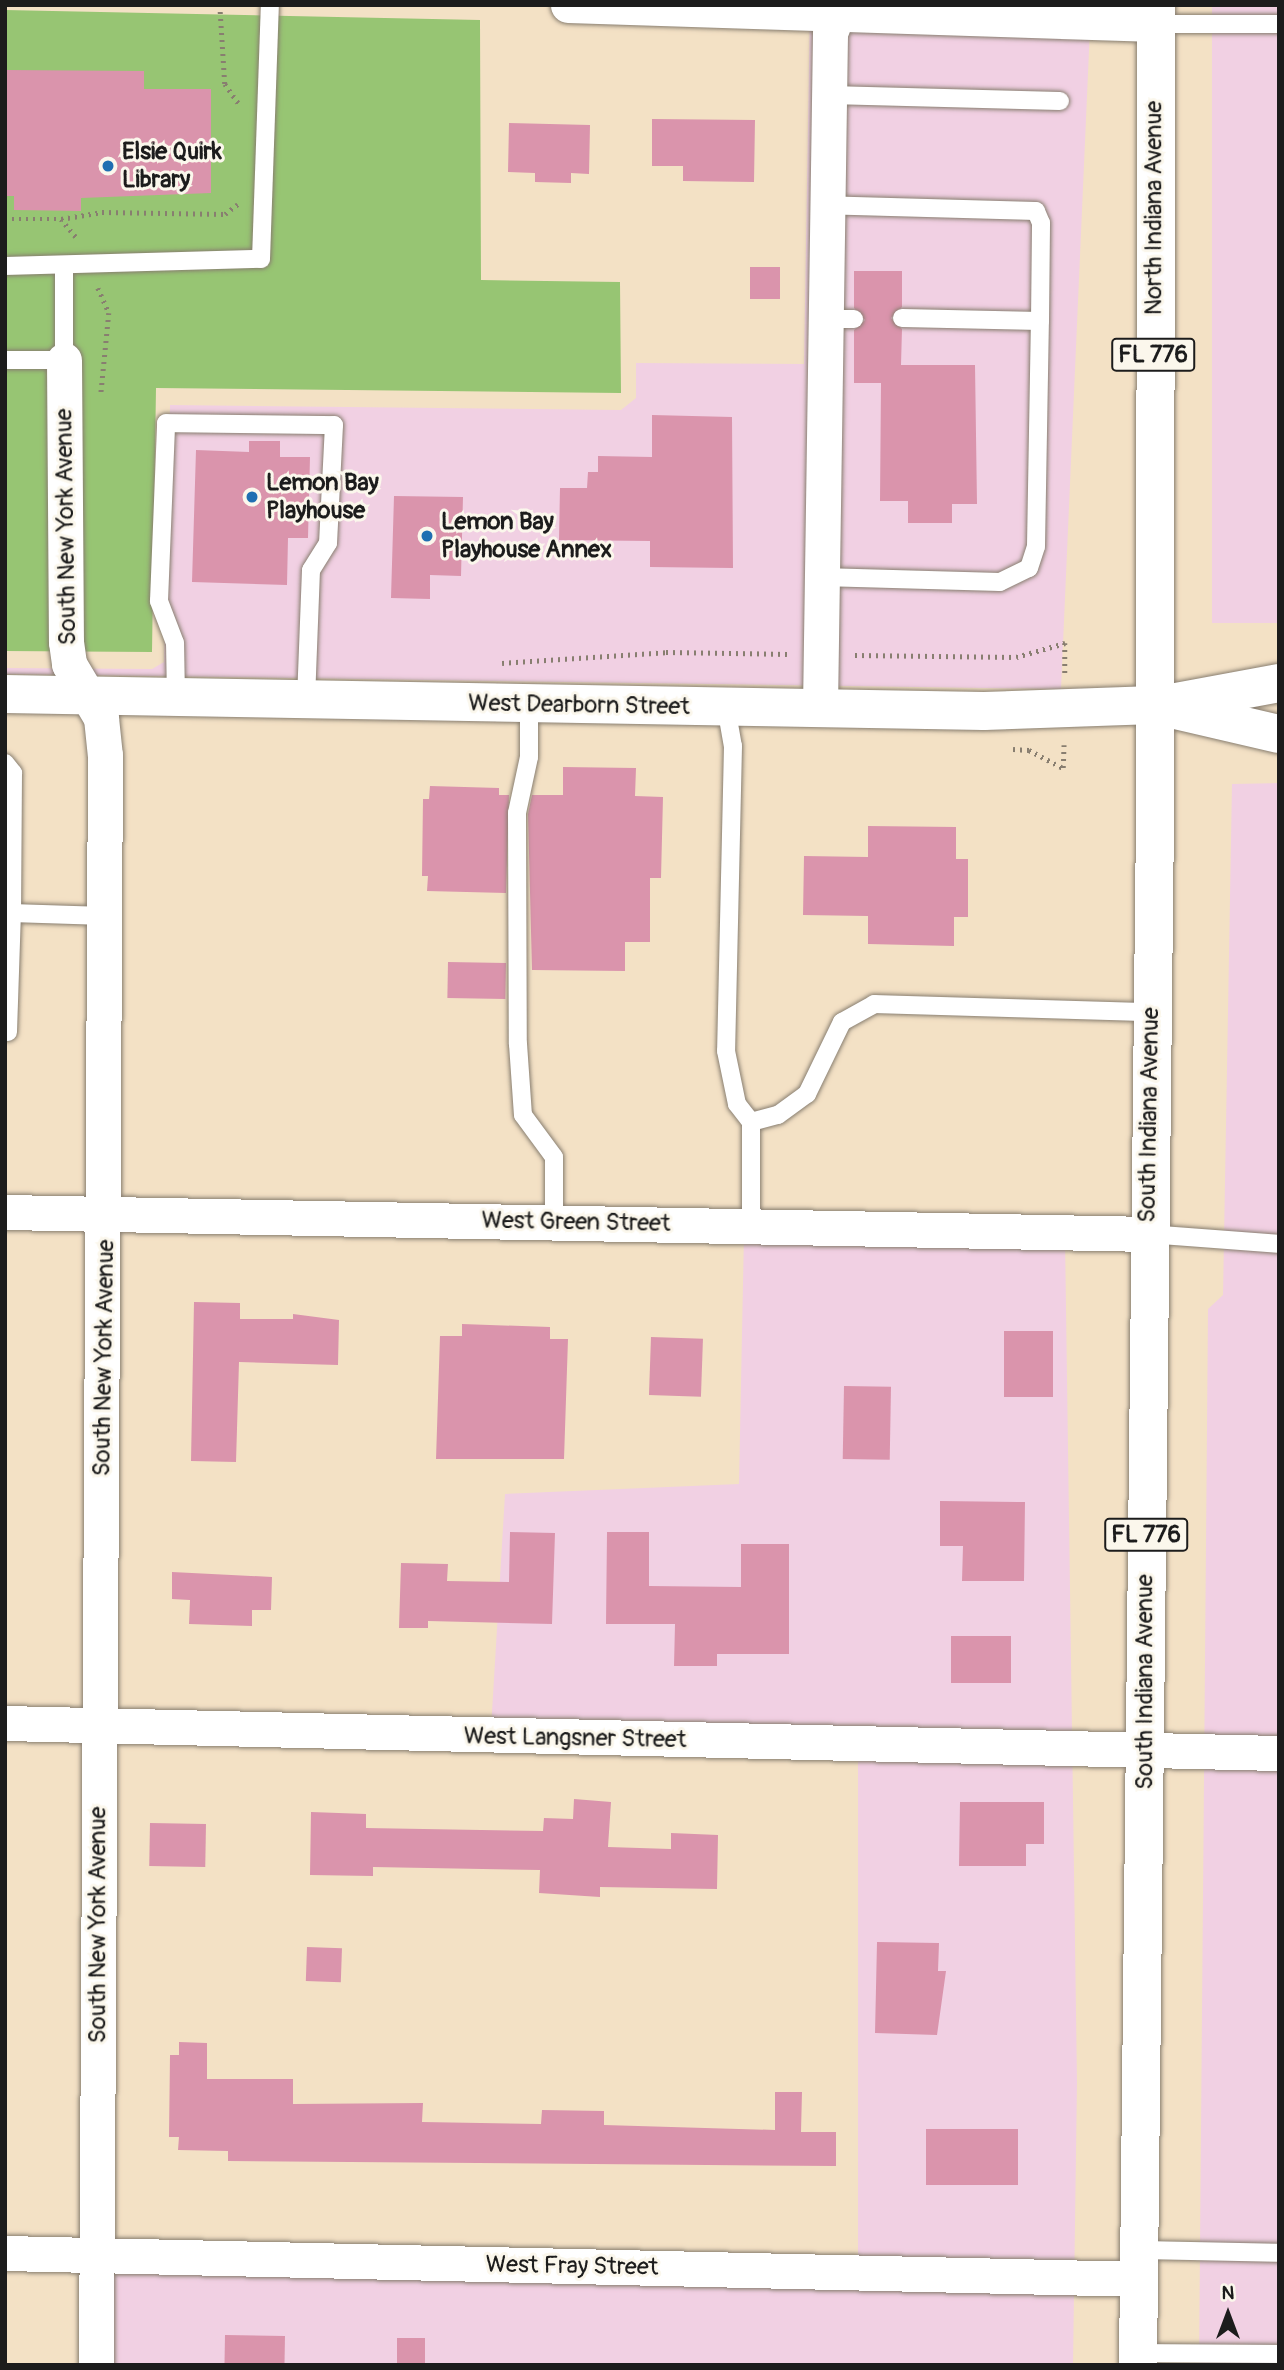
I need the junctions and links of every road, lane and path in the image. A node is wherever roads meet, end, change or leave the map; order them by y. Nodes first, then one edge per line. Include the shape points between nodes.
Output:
1 (220, 5) edge
2 (270, 5) edge
3 (568, 5) edge
4 (840, 8) edge
5 (1156, 14) edge
6 (1279, 24) edge
7 (829, 95) junction
8 (1060, 101) dead end
9 (242, 117) dead end
10 (244, 190) dead end
11 (827, 205) junction
12 (61, 219) dead end
13 (5, 266) edge
14 (64, 267) junction
15 (902, 318) dead end
16 (1040, 321) junction
17 (5, 359) edge
18 (64, 360) junction
19 (821, 577) junction
20 (1279, 683) edge
21 (5, 694) edge
22 (88, 696) junction
23 (176, 698) junction
24 (306, 700) junction
25 (530, 704) junction
26 (1154, 705) junction
27 (726, 707) junction
28 (820, 708) junction
29 (1279, 734) edge
30 (5, 763) edge
31 (12, 913) junction
32 (104, 916) junction
33 (1151, 1012) junction
34 (8, 1032) dead end
35 (751, 1122) junction
36 (5, 1212) edge
37 (105, 1214) junction
38 (554, 1221) junction
39 (751, 1226) junction
40 (1147, 1234) junction
41 (1279, 1244) edge
42 (5, 1723) edge
43 (99, 1725) junction
44 (1144, 1752) junction
45 (1279, 1753) edge
46 (5, 2253) edge
47 (1279, 2253) edge
48 (98, 2255) junction
49 (1139, 2264) junction
50 (1279, 2354) edge
51 (1138, 2359) edge
52 (96, 2365) edge

1 - 9 path via 224,76
2 - 14 lane via 261,259
3 - 4 street
4 - 5 street
4 - 7 street via 830,33
5 - 6 lane
5 - 26 main road, North Indiana Avenue / FL 776
7 - 8 lane
7 - 11 street
10 - 12 path via 242,202 225,214 102,212
11 - 16 lane via 1036,211 1041,223
11 - 19 street via 840,319
13 - 14 lane
14 - 18 lane
15 - 16 lane
16 - 19 lane via 1036,546 1029,568 1016,579
17 - 18 lane
18 - 22 street, South New York Avenue via 66,642
19 - 28 street
20 - 26 main road
21 - 22 main road, West Dearborn Street
22 - 23 main road, West Dearborn Street
22 - 32 street, South New York Avenue via 101,718 105,755
23 - 24 main road, West Dearborn Street
23 - 24 lane via 175,643 159,601 166,423 334,425 328,543 311,570
24 - 25 main road, West Dearborn Street
25 - 27 main road, West Dearborn Street
25 - 38 lane via 530,757 517,813 523,1115 554,1157
26 - 28 main road, West Dearborn Street
26 - 29 main road
26 - 33 main road, South Indiana Avenue / FL 776
27 - 28 main road, West Dearborn Street
27 - 35 lane via 733,746 726,1051 737,1104
30 - 31 lane via 13,773
31 - 32 lane
31 - 34 lane
32 - 37 street, South New York Avenue
33 - 35 lane via 874,1004 842,1022 807,1094 778,1115
33 - 40 main road, South Indiana Avenue / FL 776
35 - 39 lane
36 - 37 street, West Green Street
37 - 38 street, West Green Street
37 - 43 street, South New York Avenue
38 - 39 street, West Green Street
39 - 40 street, West Green Street
40 - 41 lane
40 - 44 main road, South Indiana Avenue / FL 776
42 - 43 street, West Langsner Street
43 - 44 street, West Langsner Street
43 - 48 street, South New York Avenue
44 - 45 street, West Langsner Street
44 - 49 main road, South Indiana Avenue / FL 776
46 - 48 street, West Fray Street
47 - 49 lane
48 - 49 street, West Fray Street
48 - 52 street, South New York Avenue
49 - 51 main road, South Indiana Avenue / FL 776
50 - 51 lane

